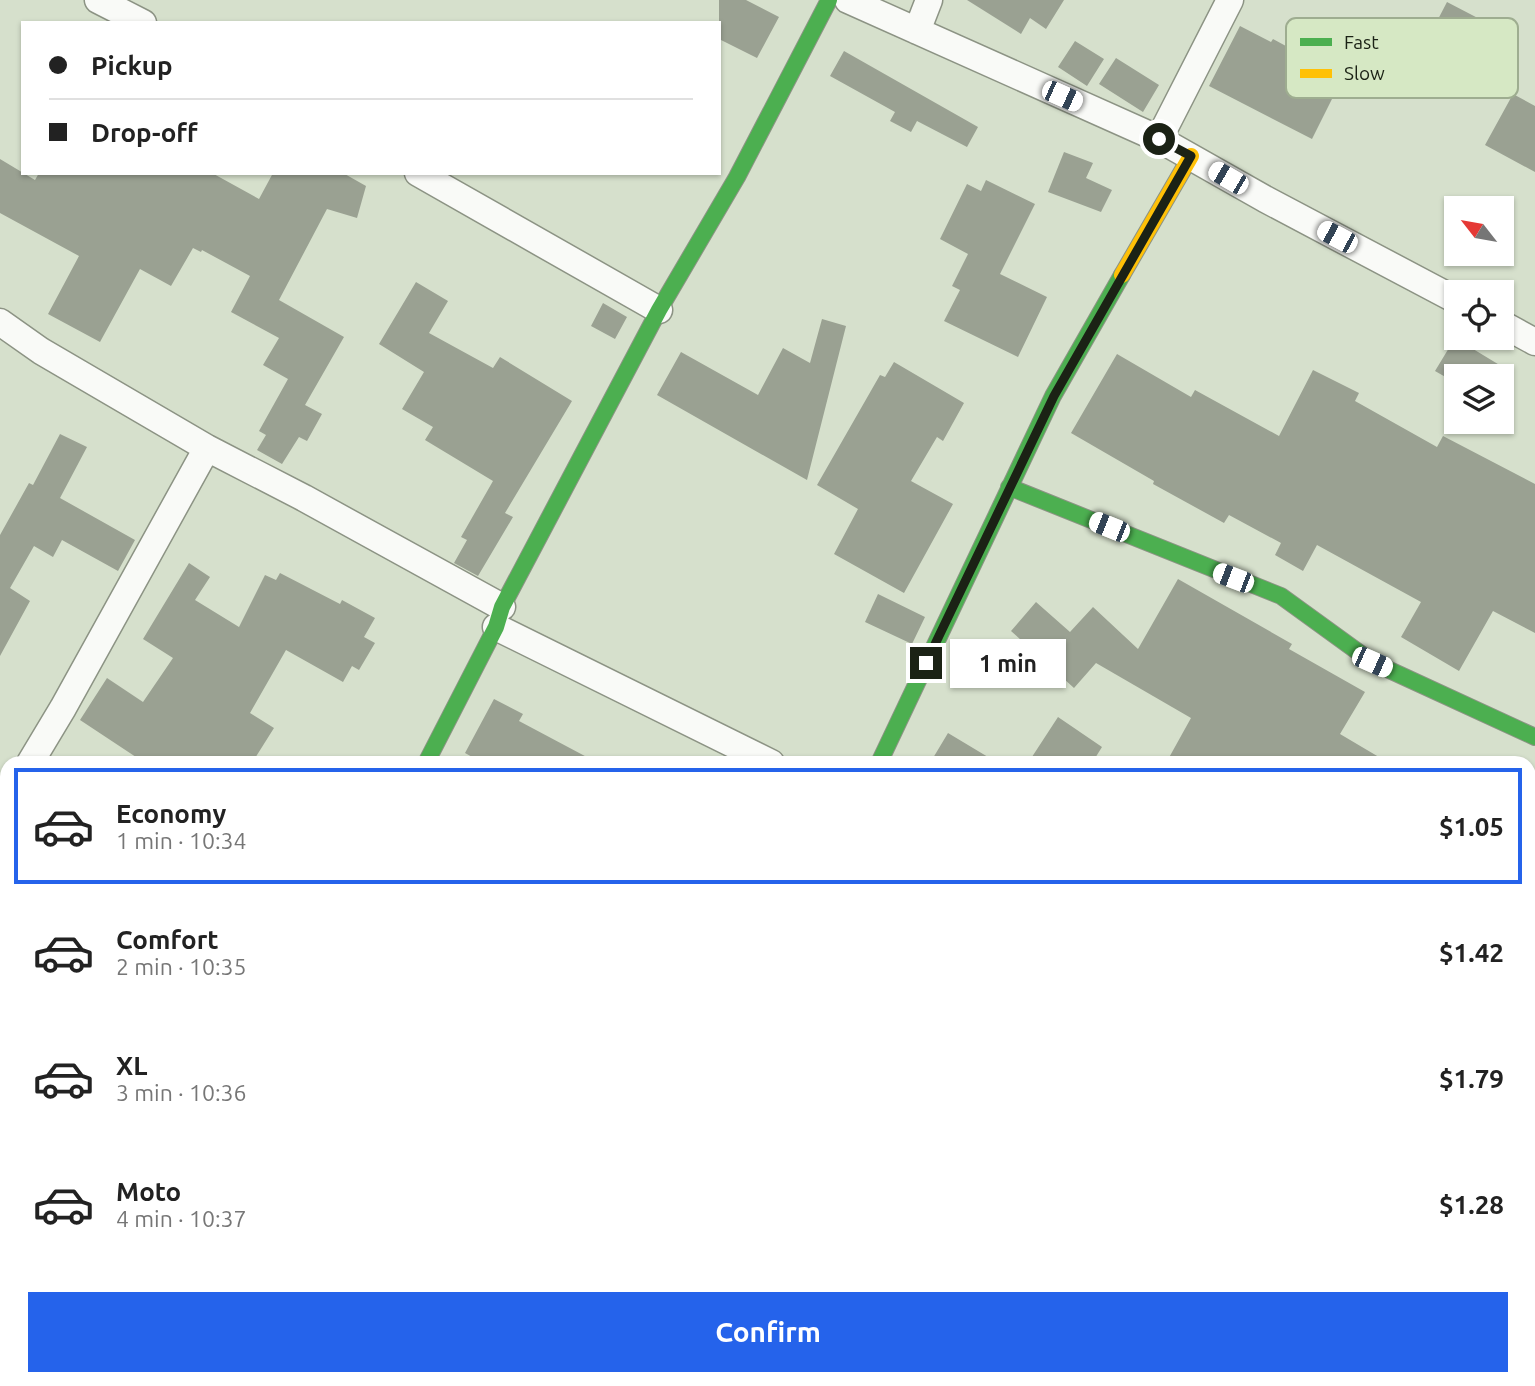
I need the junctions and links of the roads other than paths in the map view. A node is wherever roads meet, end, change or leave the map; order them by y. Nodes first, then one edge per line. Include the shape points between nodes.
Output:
1 (98, 0) edge
2 (829, 0) edge
3 (848, 0) edge
4 (929, 0) edge
5 (1230, 0) edge
6 (139, 21) edge
7 (917, 31) junction
8 (1159, 139) junction
9 (1191, 156) junction
10 (422, 175) edge
11 (1444, 293) edge
12 (659, 310) junction
13 (0, 322) edge
14 (1514, 331) edge
15 (1535, 342) edge
16 (207, 448) junction
17 (1009, 487) junction
18 (499, 617) junction
19 (1535, 737) edge
20 (34, 756) edge
21 (430, 756) edge
22 (758, 756) edge
23 (882, 756) edge

1 - 6 street
2 - 12 street via 737,177
3 - 7 street
4 - 7 street
5 - 8 street
7 - 8 street
8 - 9 street
9 - 11 street
9 - 17 street via 1054,396
10 - 12 street
12 - 18 street
13 - 16 street
14 - 15 street
16 - 18 street via 304,498
16 - 20 street
17 - 19 street via 1281,596 1372,662
17 - 23 street
18 - 21 street
18 - 22 street

